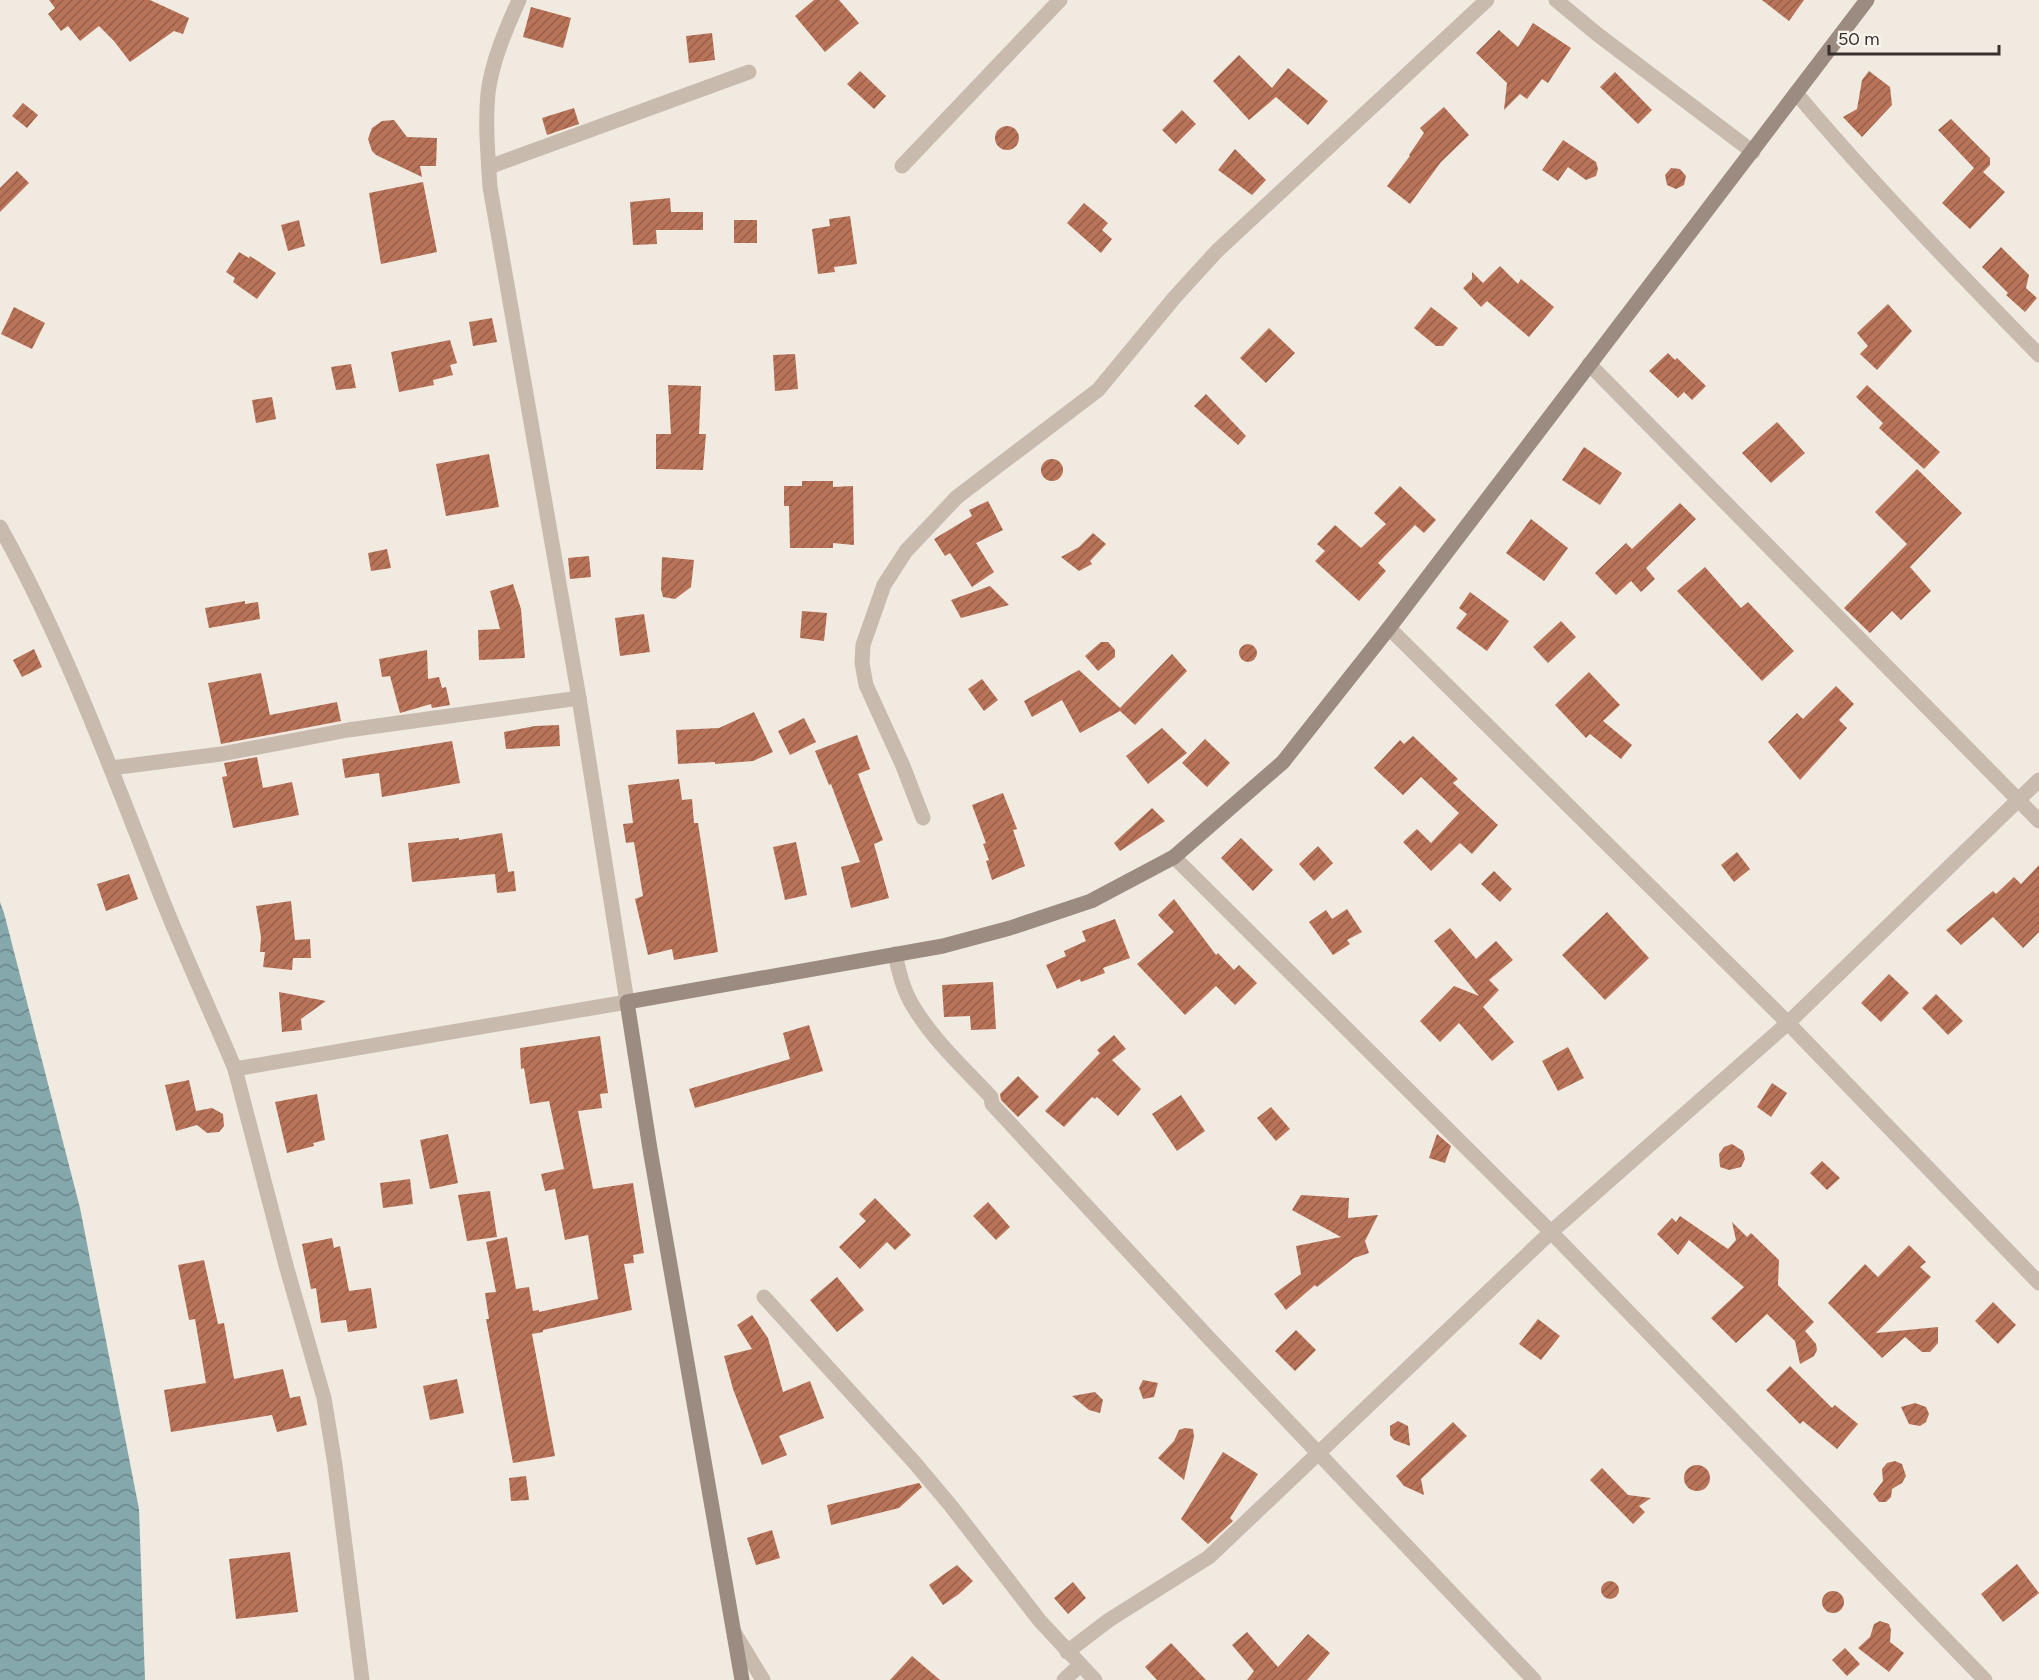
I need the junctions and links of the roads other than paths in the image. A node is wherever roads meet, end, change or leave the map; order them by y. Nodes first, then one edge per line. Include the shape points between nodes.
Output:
1 (519, 0) edge
2 (1060, 0) edge
3 (1487, 0) edge
4 (1556, 0) edge
5 (1867, 0) edge
6 (749, 72) dead end
7 (1796, 93) junction
8 (1753, 152) junction
9 (489, 166) junction
10 (902, 166) dead end
11 (2039, 355) edge
12 (1589, 364) junction
13 (0, 526) edge
14 (1389, 628) junction
15 (579, 698) junction
16 (111, 768) junction
17 (2039, 780) edge
18 (2018, 801) junction
19 (923, 818) dead end
20 (2039, 821) edge
21 (1173, 857) junction
22 (895, 954) junction
23 (627, 1002) junction
24 (1788, 1023) junction
25 (235, 1069) junction
26 (1551, 1232) junction
27 (2039, 1283) edge
28 (764, 1297) dead end
29 (1317, 1452) junction
30 (735, 1634) junction
31 (1067, 1652) junction
32 (1080, 1665) junction
33 (362, 1680) edge
34 (742, 1680) edge
35 (763, 1680) edge
36 (1064, 1680) edge
37 (1095, 1680) edge
38 (1534, 1680) edge
39 (1985, 1680) edge

1 - 9 street via 503,36 488,92
2 - 10 street
3 - 19 street via 1217,250 1098,390 957,497 906,551 884,585 863,645 862,663 866,684
4 - 8 street
5 - 7 main road
6 - 9 street
7 - 8 main road
7 - 11 street
8 - 12 main road
9 - 15 street
12 - 14 main road
12 - 18 street
13 - 16 street via 60,644
14 - 21 main road via 1283,762
14 - 24 street
15 - 16 street
15 - 23 street
16 - 25 street
17 - 18 street
18 - 20 street
18 - 24 street
21 - 22 main road via 1091,901 1010,928
21 - 26 street
22 - 23 main road
22 - 29 street via 912,1005 930,1031 991,1097 992,1104
23 - 25 street
23 - 30 main road
24 - 26 street
24 - 27 street
25 - 33 street via 324,1398
26 - 29 street
26 - 39 street
28 - 31 street via 944,1497
29 - 31 street via 1209,1557
29 - 38 street
30 - 34 main road
30 - 35 street
31 - 32 street
32 - 36 street
32 - 37 street

